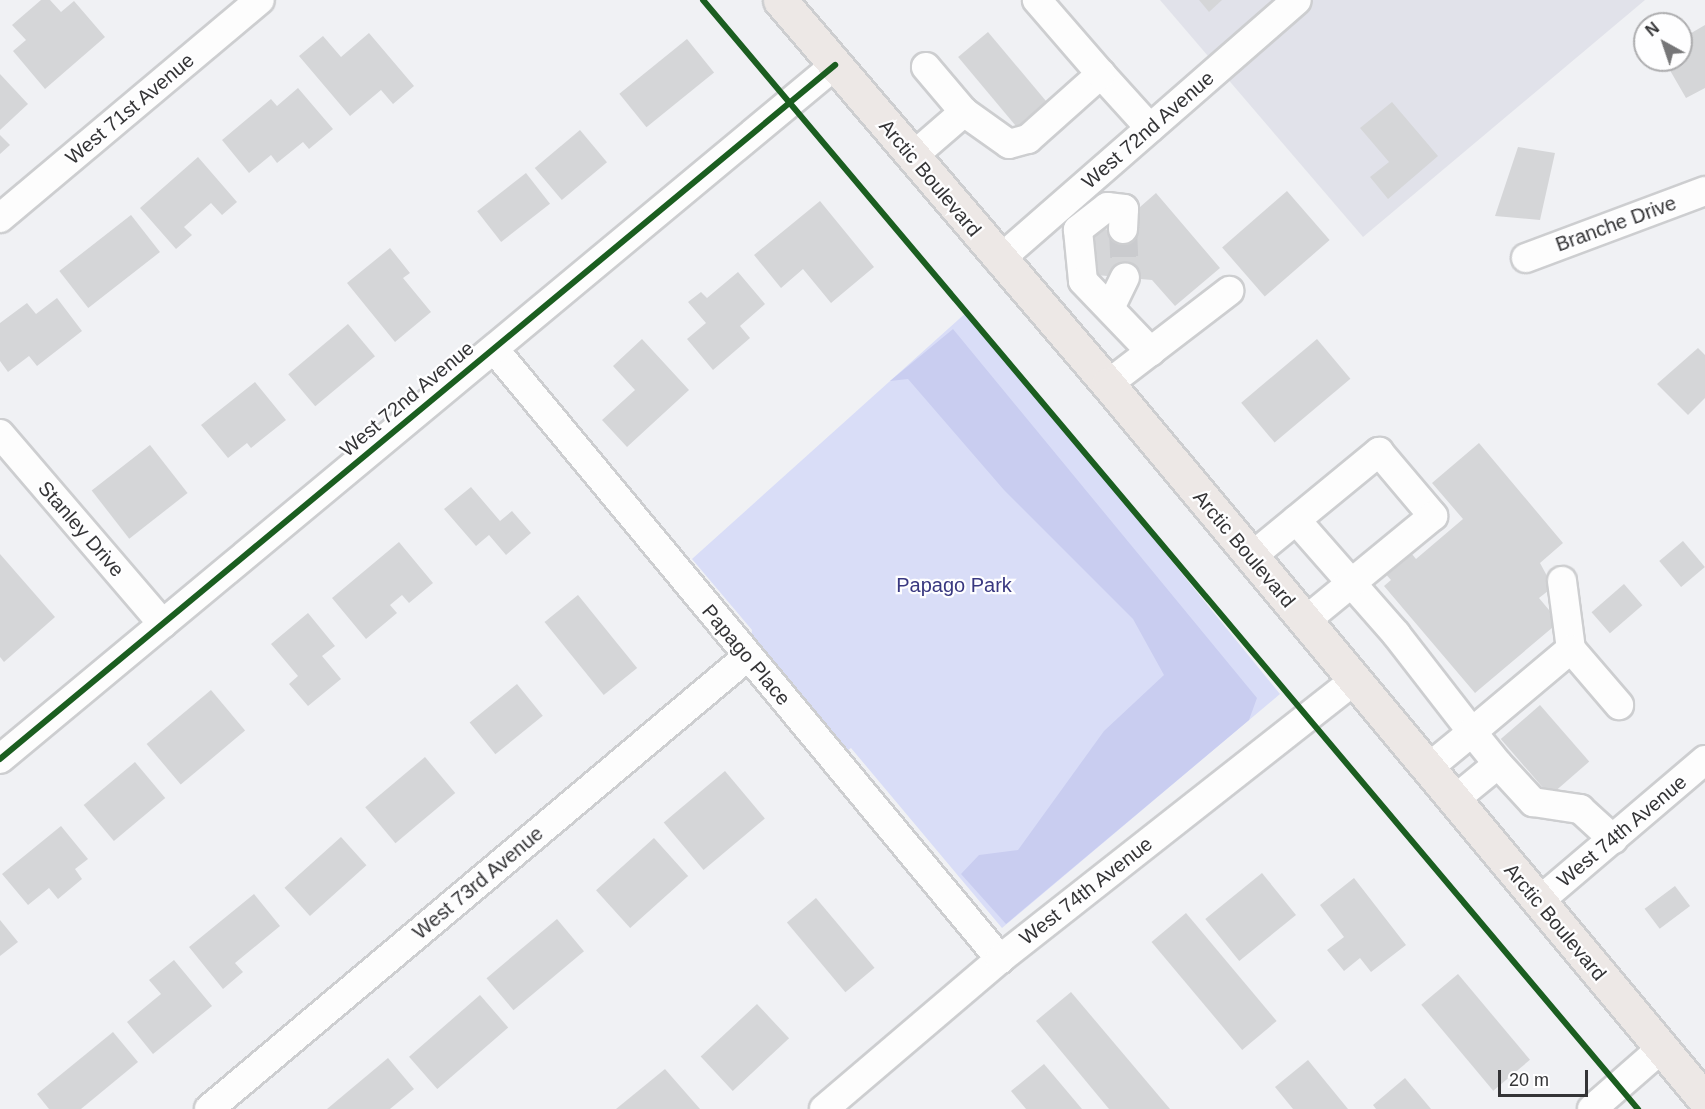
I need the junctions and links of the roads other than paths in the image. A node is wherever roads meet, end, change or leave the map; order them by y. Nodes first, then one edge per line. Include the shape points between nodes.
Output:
1 (260, 0) edge
2 (780, 0) edge
3 (1037, 0) edge
4 (1297, 0) edge
5 (835, 65) junction
6 (926, 67) dead end
7 (1101, 74) junction
8 (964, 112) junction
9 (1150, 128) junction
10 (912, 157) junction
11 (1099, 176) junction
12 (1705, 191) edge
13 (0, 218) edge
14 (1526, 258) dead end
15 (999, 260) junction
16 (1125, 277) tunnel mouth
17 (1229, 291) dead end
18 (1110, 308) junction
19 (494, 349) junction
20 (1151, 352) junction
21 (1108, 384) junction
22 (0, 434) edge
23 (1296, 520) junction
24 (1251, 557) junction
25 (1562, 581) dead end
26 (1351, 583) junction
27 (1304, 622) junction
28 (162, 624) junction
29 (1571, 649) junction
30 (747, 657) junction
31 (1353, 681) junction
32 (1619, 705) dead end
33 (1472, 732) junction
34 (0, 759) edge
35 (1705, 760) edge
36 (1498, 764) junction
37 (1427, 769) junction
38 (1454, 801) junction
39 (1613, 838) junction
40 (1538, 902) junction
41 (1000, 958) junction
42 (1662, 1048) junction
43 (1705, 1100) edge
44 (209, 1109) edge
45 (824, 1109) edge
46 (1592, 1109) edge

1 - 13 street, West 71st Avenue
2 - 5 main road, Arctic Boulevard
3 - 7 street
4 - 9 street, West 72nd Avenue
5 - 10 main road, Arctic Boulevard
5 - 19 street, West 72nd Avenue
6 - 8 street
7 - 8 street via 1028,140 1009,144
7 - 9 street
8 - 10 street
9 - 11 street, West 72nd Avenue
10 - 15 main road, Arctic Boulevard
11 - 15 street, West 72nd Avenue
11 - 18 street via 1115,218 1078,230 1078,256 1083,281
12 - 14 street, Branche Drive
15 - 21 main road, Arctic Boulevard
16 - 18 street
17 - 20 street
18 - 20 street
19 - 28 street, West 72nd Avenue
19 - 30 street, Papago Place
20 - 21 street
21 - 24 main road, Arctic Boulevard
22 - 28 street, Stanley Drive
23 - 24 street
23 - 26 street
23 - 26 street via 1379,452 1433,516
24 - 27 main road, Arctic Boulevard
25 - 29 street
26 - 27 street
26 - 33 street
27 - 31 main road, Arctic Boulevard
28 - 34 street, West 72nd Avenue
29 - 32 street
29 - 33 street
30 - 41 street, Papago Place
30 - 44 street, West 73rd Avenue
31 - 37 main road, Arctic Boulevard
31 - 41 street, West 74th Avenue
33 - 36 street
33 - 37 street
35 - 39 street, West 74th Avenue
36 - 38 street
36 - 39 street via 1533,802 1580,809
37 - 38 main road, Arctic Boulevard
38 - 40 main road, Arctic Boulevard
39 - 40 street, West 74th Avenue
40 - 42 main road, Arctic Boulevard
41 - 45 street, West 74th Avenue
42 - 43 main road, Arctic Boulevard
42 - 46 street

